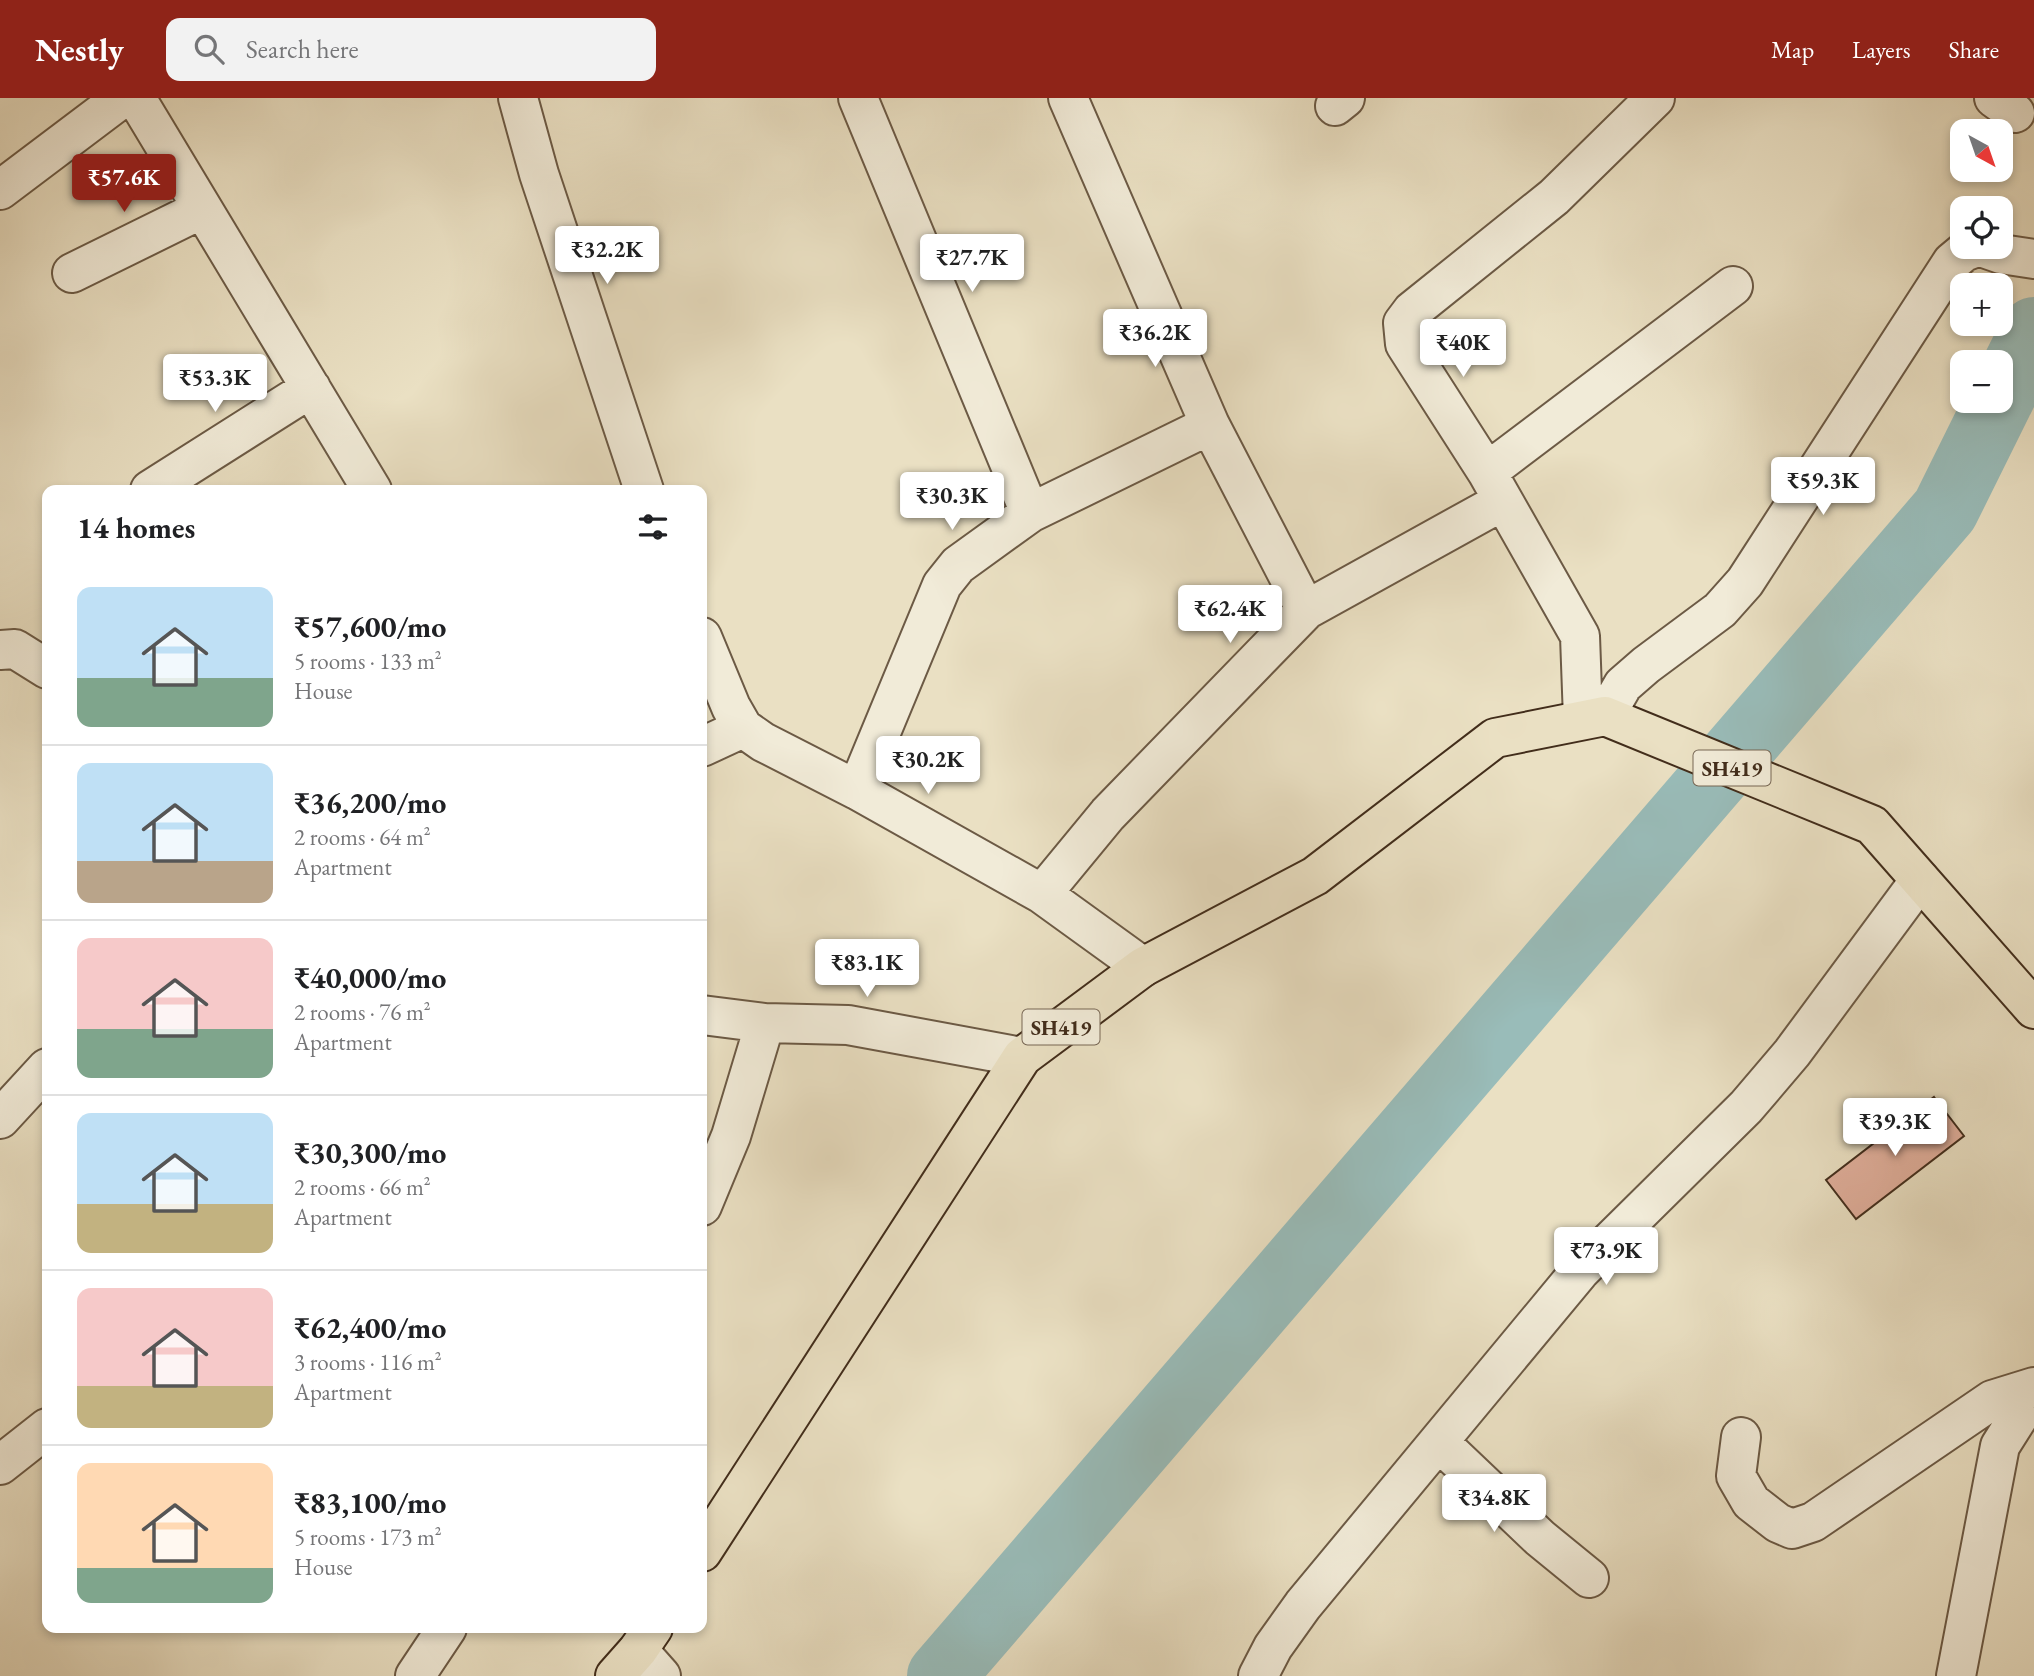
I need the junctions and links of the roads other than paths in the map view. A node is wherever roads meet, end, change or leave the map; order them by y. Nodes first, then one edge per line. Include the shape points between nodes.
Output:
1 (122, 98) edge
2 (136, 98) edge
3 (518, 98) edge
4 (858, 98) edge
5 (1068, 98) edge
6 (1655, 98) edge
7 (0, 190) edge
8 (202, 209) junction
9 (2013, 256) edge
10 (1956, 259) edge
11 (2034, 260) edge
12 (72, 273) dead end
13 (1733, 286) dead end
14 (311, 388) junction
15 (1210, 425) junction
16 (158, 485) edge
17 (369, 485) edge
18 (642, 485) edge
19 (1495, 486) junction
20 (1030, 513) junction
21 (1306, 610) junction
22 (5, 642) edge
23 (707, 649) edge
24 (42, 665) edge
25 (1599, 717) junction
26 (743, 728) junction
27 (707, 745) edge
28 (856, 790) junction
29 (1920, 880) junction
30 (1042, 894) junction
31 (1143, 967) junction
32 (2034, 1009) edge
33 (707, 1016) edge
34 (765, 1023) junction
35 (1022, 1057) junction
36 (42, 1073) edge
37 (0, 1119) edge
38 (707, 1194) edge
39 (2034, 1389) edge
40 (42, 1432) edge
41 (1741, 1437) dead end
42 (1438, 1443) junction
43 (0, 1465) edge
44 (707, 1544) edge
45 (1589, 1578) dead end
46 (444, 1633) edge
47 (1962, 1672) edge
48 (415, 1676) edge
49 (1258, 1676) edge

1 - 7 street
2 - 8 street
3 - 18 street
4 - 20 street
5 - 15 street
6 - 19 street via 1554,197 1412,310 1403,323 1405,344
8 - 12 street
8 - 14 street
9 - 11 street
10 - 25 street via 1745,582 1720,610 1623,685
13 - 19 street
14 - 16 street
14 - 17 street
15 - 20 street
15 - 21 street
19 - 21 street
19 - 25 street via 1580,636
20 - 28 street via 958,565 942,585
21 - 30 street via 1108,814
22 - 24 street
23 - 26 street
25 - 29 main road, SH419 via 1872,825
25 - 31 main road, SH419 via 1495,738 1315,876
26 - 27 street
26 - 28 street
28 - 30 street
29 - 32 main road, SH419
29 - 42 street via 1746,1107 1580,1271
30 - 31 street
31 - 35 main road, SH419
33 - 34 street
34 - 35 street via 848,1026
34 - 38 street via 731,1136
35 - 44 main road, SH419
36 - 37 street
39 - 41 street via 1992,1400 1813,1522 1792,1528 1751,1502 1736,1476
39 - 47 street via 2000,1446
40 - 43 street
42 - 45 street
42 - 49 street via 1303,1605
46 - 48 street

